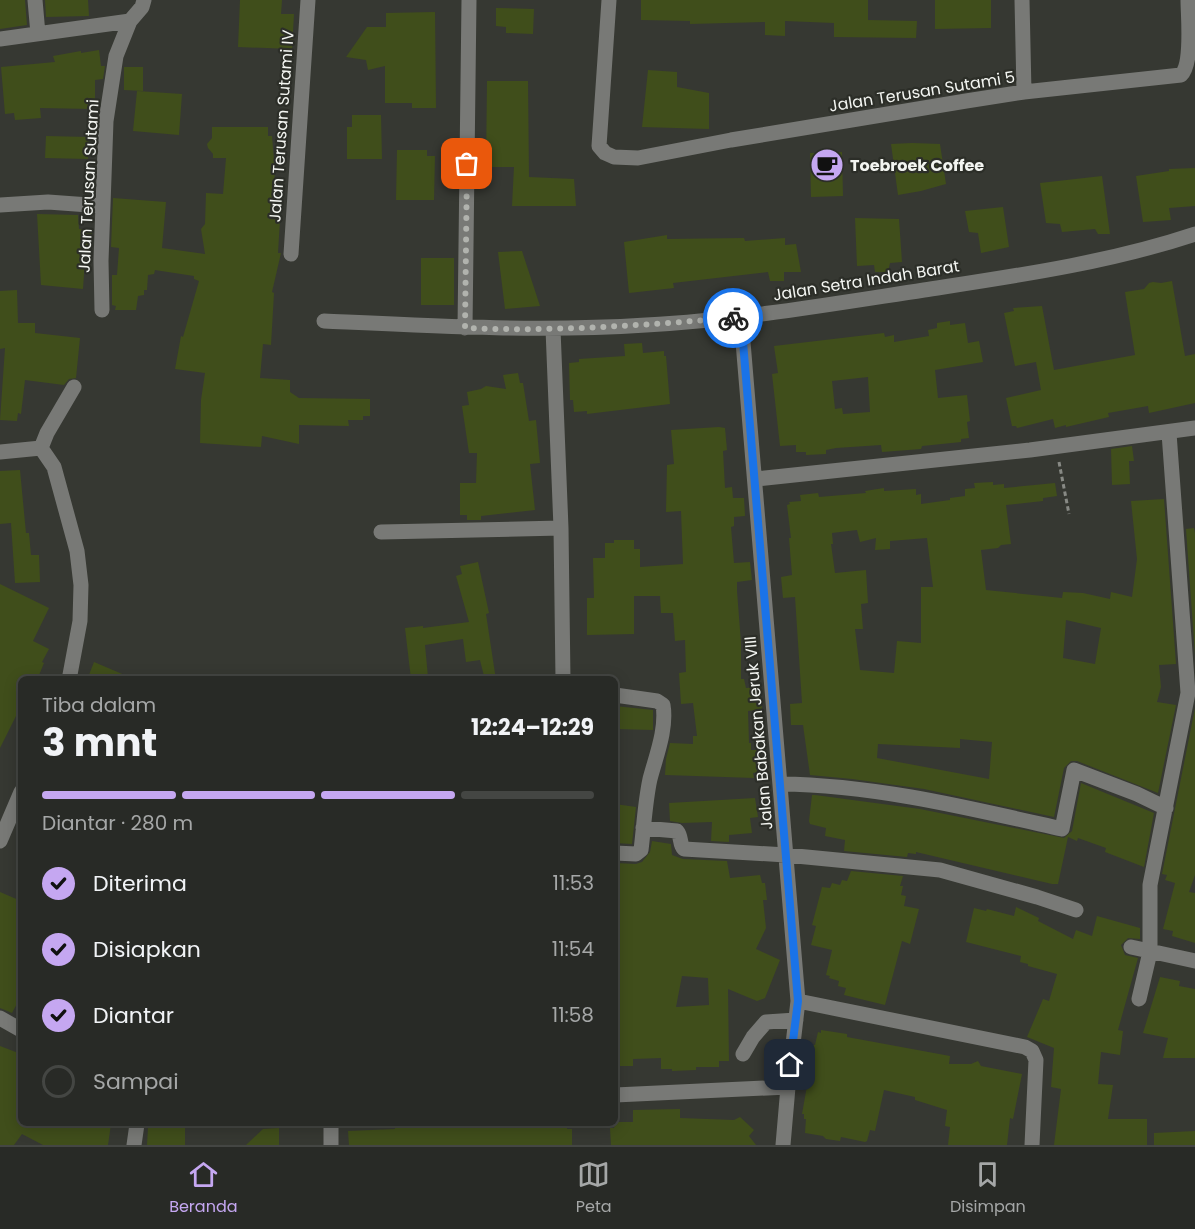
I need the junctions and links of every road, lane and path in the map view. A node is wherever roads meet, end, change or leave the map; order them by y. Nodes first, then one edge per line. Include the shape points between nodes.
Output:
1 (35, 0) edge
2 (144, 0) edge
3 (308, 0) edge
4 (469, 0) edge
5 (609, 0) edge
6 (1022, 0) edge
7 (1188, 0) edge
8 (130, 21) junction
9 (38, 34) junction
10 (0, 39) edge
11 (1024, 92) junction
12 (0, 205) edge
13 (103, 206) junction
14 (1195, 234) edge
15 (291, 254) dead end
16 (102, 310) dead end
17 (741, 318) junction
18 (324, 321) dead end
19 (465, 328) junction
20 (553, 329) junction
21 (74, 387) dead end
22 (1195, 429) edge
23 (1169, 433) junction
24 (1056, 446) junction
25 (41, 448) junction
26 (0, 452) edge
27 (756, 479) junction
28 (1069, 514) dead end
29 (561, 528) junction
30 (381, 532) dead end
31 (70, 676) edge
32 (563, 676) edge
33 (618, 695) edge
34 (780, 784) junction
35 (18, 799) edge
36 (1166, 808) junction
37 (644, 828) junction
38 (0, 841) edge
39 (618, 853) edge
40 (786, 855) junction
41 (1076, 910) dead end
42 (1131, 947) dead end
43 (1150, 952) junction
44 (1195, 961) edge
45 (1139, 999) dead end
46 (798, 1001) junction
47 (0, 1018) edge
48 (795, 1020) junction
49 (18, 1028) edge
50 (743, 1054) dead end
51 (788, 1087) junction
52 (618, 1095) edge
53 (137, 1126) edge
54 (332, 1126) edge
55 (134, 1145) edge
56 (331, 1145) edge
57 (783, 1145) edge
58 (1032, 1145) edge

1 - 9 street
2 - 8 street, Jalan Terusan Sutami
3 - 15 street, Jalan Terusan Sutami IV
4 - 19 street
5 - 11 street, Jalan Terusan Sutami 5 via 599,146 614,157 638,158
6 - 11 street
7 - 11 street, Jalan Terusan Sutami 5 via 1188,62 1181,75
8 - 9 street
8 - 13 street, Jalan Terusan Sutami via 116,56 108,110
9 - 10 street
12 - 13 street via 48,202
13 - 16 street, Jalan Terusan Sutami
14 - 17 street, Jalan Setra Indah Barat via 1155,248 1002,278
17 - 20 street, Jalan Setra Indah Barat
17 - 27 street, Jalan Babakan Jeruk VIII
18 - 19 street, Jalan Setra Indah Barat
19 - 20 street, Jalan Setra Indah Barat
20 - 29 street
21 - 25 street
22 - 23 street
23 - 24 street
23 - 36 street via 1188,693
24 - 27 street
24 - 28 path
25 - 26 street
25 - 31 street via 54,467 77,550 80,621
27 - 34 street, Jalan Babakan Jeruk VIII
29 - 30 street
29 - 32 street
33 - 37 street via 663,705
34 - 36 street via 844,787 928,799 1062,829 1074,770
34 - 40 street, Jalan Babakan Jeruk VIII
35 - 38 street
36 - 43 street via 1150,885
37 - 39 street via 639,852
37 - 40 street via 676,831 684,849
40 - 41 street via 940,870
40 - 46 street, Jalan Babakan Jeruk VIII
42 - 43 street
43 - 44 street
43 - 45 street
46 - 48 street, Jalan Babakan Jeruk VIII
46 - 58 street via 1032,1051 1036,1060
47 - 49 street
48 - 50 street via 766,1022
48 - 51 street, Jalan Babakan Jeruk VIII
51 - 52 street
51 - 57 street, Jalan Babakan Jeruk VIII
53 - 55 street
54 - 56 street

